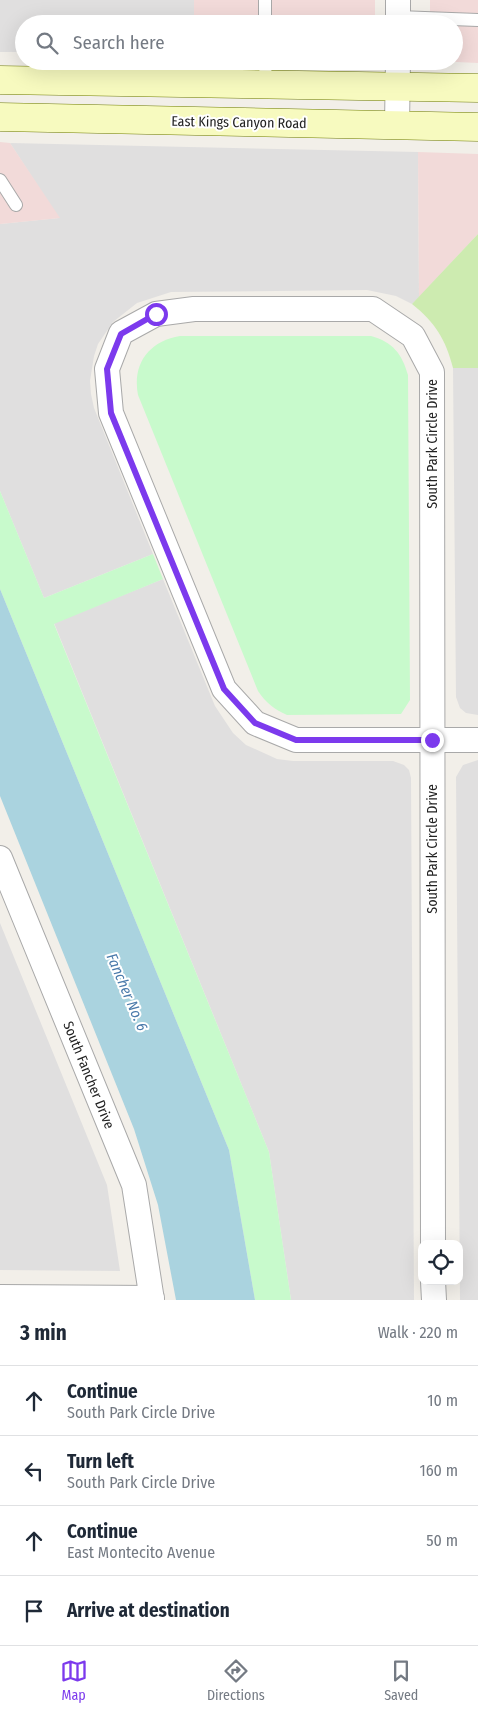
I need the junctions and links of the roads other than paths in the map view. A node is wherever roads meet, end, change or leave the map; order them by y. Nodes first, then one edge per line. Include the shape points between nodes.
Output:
1 (265, 0) edge
2 (398, 13) edge
3 (265, 15) edge
4 (421, 15) edge
5 (463, 19) edge
6 (478, 20) edge
7 (266, 74) edge
8 (398, 74) edge
9 (0, 80) edge
10 (478, 88) edge
11 (0, 117) edge
12 (398, 124) junction
13 (478, 127) edge
14 (0, 180) edge
15 (16, 205) dead end
16 (432, 740) junction
17 (478, 740) edge
18 (0, 858) edge
19 (433, 1240) edge
20 (433, 1285) edge
21 (0, 1298) edge
22 (152, 1299) edge
23 (434, 1300) edge

1 - 3 lane
2 - 4 lane
5 - 6 lane
7 - 8 main road
7 - 9 main road
8 - 10 main road
8 - 12 street
11 - 12 main road, East Kings Canyon Road
12 - 13 main road, East Kings Canyon Road
14 - 15 lane
16 - 16 street, South Park Circle Drive via 296,740 255,723 224,689 111,413 107,369 121,334 156,314 194,309 373,309 413,336 432,372
16 - 17 street
16 - 19 street, South Park Circle Drive
18 - 22 street, South Fancher Drive via 134,1185
20 - 23 street
21 - 22 street

